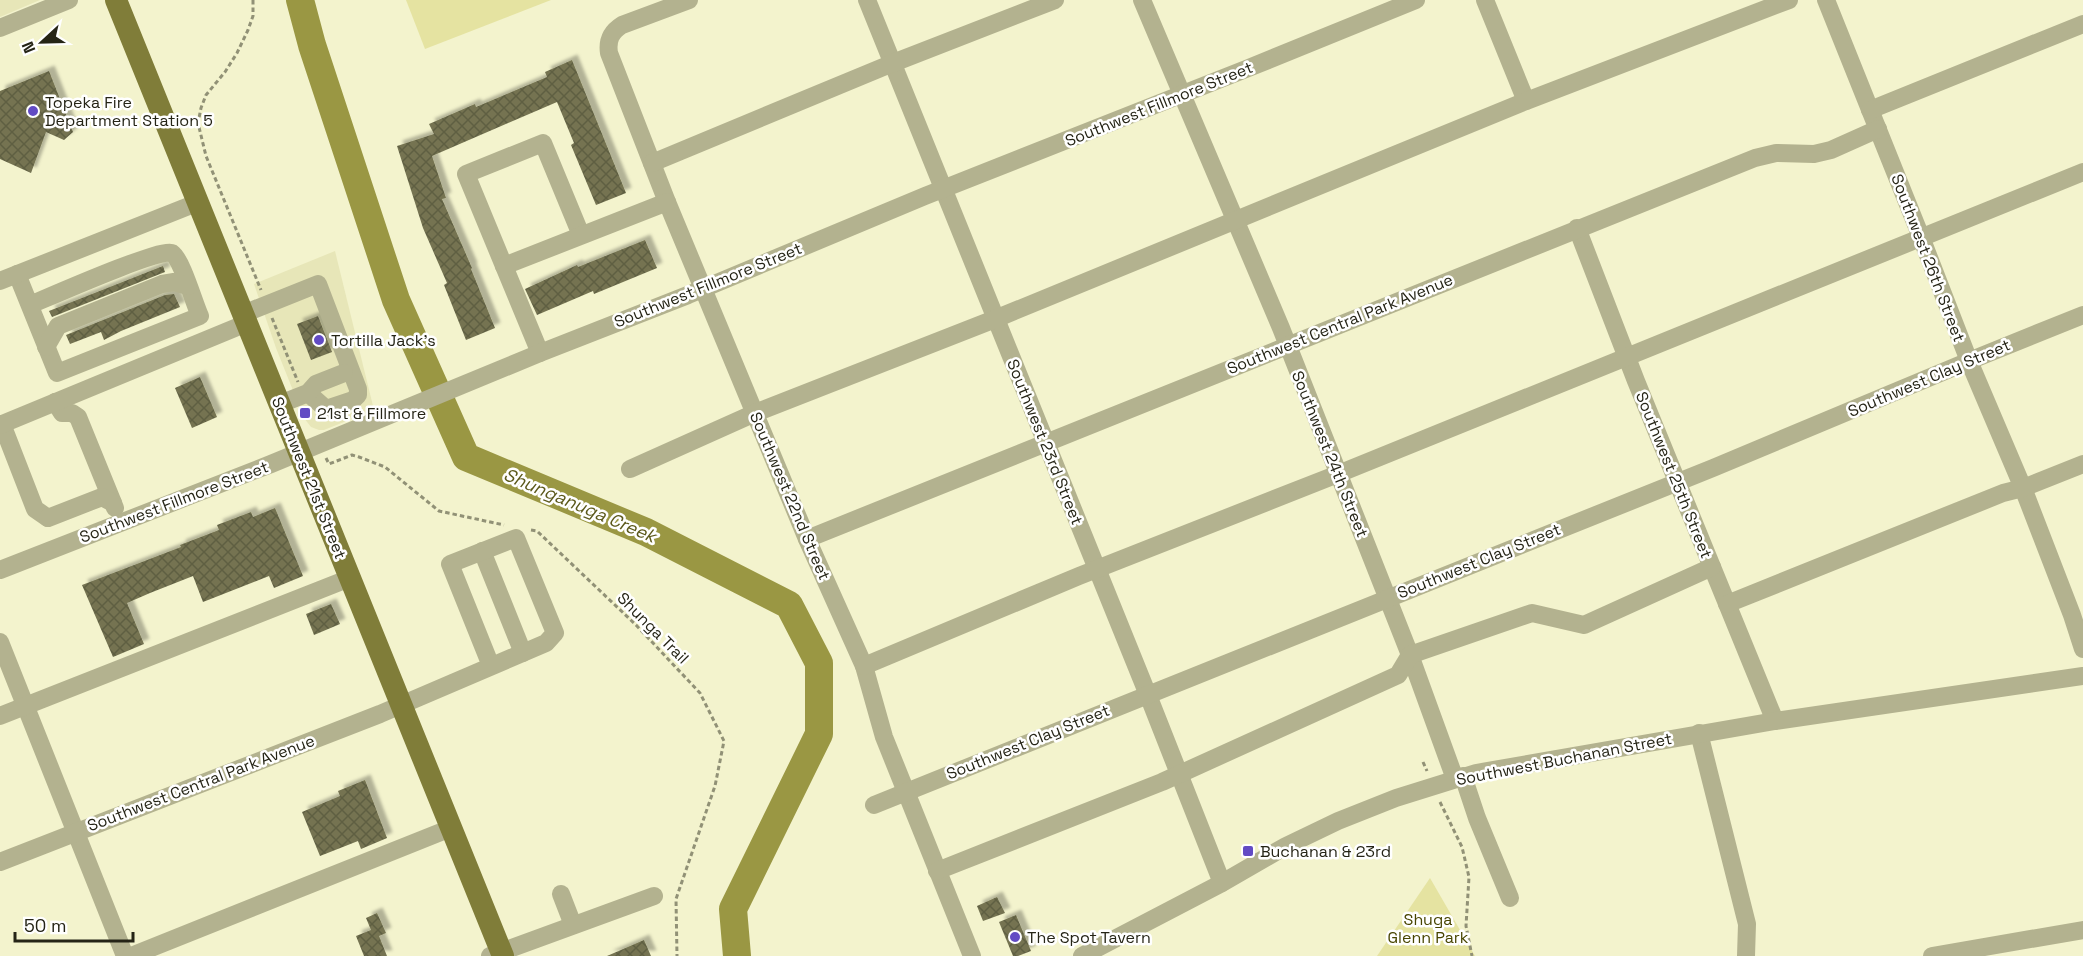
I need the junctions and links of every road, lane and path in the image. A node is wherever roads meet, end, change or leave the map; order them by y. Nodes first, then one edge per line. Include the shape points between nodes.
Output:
1 (69, 0) edge
2 (116, 0) edge
3 (253, 0) edge
4 (689, 0) edge
5 (867, 0) edge
6 (1054, 0) edge
7 (1142, 0) edge
8 (1416, 0) edge
9 (1485, 0) edge
10 (1790, 0) edge
11 (1826, 0) edge
12 (2083, 24) edge
13 (0, 28) edge
14 (892, 63) junction
15 (1181, 95) junction
16 (1526, 101) junction
17 (1870, 110) junction
18 (198, 129) dead end
19 (1878, 129) junction
20 (652, 164) junction
21 (2083, 172) edge
22 (942, 189) junction
23 (198, 202) junction
24 (667, 202) junction
25 (1237, 221) junction
26 (1577, 228) junction
27 (581, 236) junction
28 (1922, 237) junction
29 (504, 266) junction
30 (8, 278) edge
31 (188, 286) junction
32 (704, 288) junction
33 (30, 305) junction
34 (2083, 315) edge
35 (200, 316) junction
36 (245, 318) junction
37 (995, 319) junction
38 (209, 338) junction
39 (1287, 345) junction
40 (46, 347) junction
41 (540, 353) junction
42 (1627, 358) junction
43 (1968, 361) junction
44 (344, 373) dead end
45 (308, 393) junction
46 (55, 402) junction
47 (280, 405) junction
48 (755, 413) junction
49 (1, 424) edge
50 (1046, 443) junction
51 (299, 452) junction
52 (352, 455) dead end
53 (2083, 464) edge
54 (630, 469) dead end
55 (1338, 474) junction
56 (1677, 482) junction
57 (2023, 488) junction
58 (108, 500) junction
59 (48, 518) junction
60 (121, 523) junction
61 (504, 525) dead end
62 (526, 529) dead end
63 (807, 538) junction
64 (55, 548) junction
65 (482, 551) junction
66 (1712, 567) junction
67 (1096, 569) junction
68 (0, 570) edge
69 (350, 578) junction
70 (1387, 597) junction
71 (1727, 604) junction
72 (2078, 612) edge
73 (0, 642) edge
74 (2083, 649) edge
75 (523, 653) junction
76 (1410, 655) junction
77 (491, 666) junction
78 (864, 666) junction
79 (2083, 676) edge
80 (1148, 695) junction
81 (401, 704) junction
82 (25, 706) junction
83 (0, 716) edge
84 (1775, 721) junction
85 (1699, 733) junction
86 (1423, 762) dead end
87 (1180, 774) junction
88 (1459, 777) junction
89 (1433, 786) junction
90 (906, 792) junction
91 (874, 805) dead end
92 (451, 828) junction
93 (76, 831) junction
94 (0, 862) edge
95 (937, 871) junction
96 (1222, 883) junction
97 (561, 894) dead end
98 (654, 896) dead end
99 (1510, 898) dead end
100 (573, 925) junction
101 (2083, 930) edge
102 (498, 954) edge
103 (125, 956) edge
104 (131, 956) edge
105 (677, 956) edge
106 (972, 956) edge
107 (1082, 956) edge
108 (1472, 956) edge
109 (1746, 956) edge
110 (1932, 956) edge

1 - 13 street
2 - 23 main road, Southwest 21st Street
3 - 18 path via 248,30 225,72 206,95
4 - 20 street, Southwest 22nd Street via 622,25 610,36 609,53
5 - 14 street, Southwest 23rd Street
6 - 14 street
7 - 15 street, Southwest 24th Street
8 - 15 street, Southwest Fillmore Street
9 - 16 street
10 - 16 street
11 - 17 street, Southwest 26th Street
12 - 17 street
14 - 20 street
14 - 22 street, Southwest 23rd Street
15 - 22 street, Southwest Fillmore Street
15 - 25 street, Southwest 24th Street
16 - 25 street
17 - 19 street, Southwest 26th Street
19 - 26 street, Southwest Central Park Avenue via 1831,150 1755,158
19 - 28 street, Southwest 26th Street
20 - 24 street, Southwest 22nd Street
21 - 28 street
22 - 32 street, Southwest Fillmore Street
22 - 37 street, Southwest 23rd Street
23 - 30 street
23 - 36 main road, Southwest 21st Street
24 - 27 street
24 - 32 street, Southwest 22nd Street
25 - 37 street
25 - 39 street, Southwest 24th Street
26 - 39 street, Southwest Central Park Avenue
26 - 42 street, Southwest 25th Street
27 - 29 street
27 - 29 street via 543,143 466,174
28 - 42 street
28 - 43 street, Southwest 26th Street
29 - 41 street
30 - 33 street
31 - 33 street via 179,263 172,253 165,252
31 - 35 street
31 - 40 street via 162,284 58,326
32 - 41 street, Southwest Fillmore Street
32 - 48 street, Southwest 22nd Street
33 - 40 street
34 - 43 street, Southwest Clay Street
35 - 38 street
35 - 40 street via 57,373
36 - 38 street
36 - 45 street via 318,284 358,395 326,409
36 - 47 main road, Southwest 21st Street
37 - 48 street
37 - 50 street, Southwest 23rd Street
38 - 46 street
39 - 50 street, Southwest Central Park Avenue
39 - 55 street, Southwest 24th Street
41 - 51 street, Southwest Fillmore Street
42 - 55 street
42 - 56 street, Southwest 25th Street
43 - 56 street, Southwest Clay Street
43 - 57 street, Southwest 26th Street
44 - 45 street via 316,384
45 - 47 street
46 - 49 street
46 - 58 street via 62,413 78,417
47 - 51 main road, Southwest 21st Street
48 - 54 street
48 - 63 street, Southwest 22nd Street
49 - 59 street via 35,509
50 - 63 street, Southwest Central Park Avenue
50 - 67 street, Southwest 23rd Street
51 - 60 street, Southwest Fillmore Street
51 - 69 main road, Southwest 21st Street
52 - 61 path via 385,467 439,511
53 - 57 street
55 - 67 street
55 - 70 street, Southwest 24th Street
56 - 66 street, Southwest 25th Street
56 - 70 street, Southwest Clay Street
57 - 71 street
57 - 72 street, Southwest 26th Street
58 - 59 street
58 - 60 street
59 - 64 street via 46,530
60 - 64 street, Southwest Fillmore Street
62 - 105 path, Shunga Trail via 537,531 700,693 724,741 715,786 676,899
63 - 78 street, Southwest 22nd Street
64 - 68 street, Southwest Fillmore Street
65 - 75 street
65 - 75 street, Southwest Central Park Avenue via 516,538 555,633 546,643
65 - 77 street via 450,564
66 - 71 street, Southwest 25th Street
66 - 76 street via 1584,625 1532,613
67 - 78 street
67 - 80 street, Southwest 23rd Street
69 - 81 main road, Southwest 21st Street
69 - 82 street
70 - 76 street, Southwest 24th Street
70 - 80 street, Southwest Clay Street
71 - 84 street, Southwest 25th Street
72 - 74 street, Southwest 26th Street
73 - 82 street
75 - 77 street, Southwest Central Park Avenue
76 - 87 street via 1398,675
76 - 88 street, Southwest 24th Street
77 - 81 street, Southwest Central Park Avenue
78 - 90 street, Southwest 22nd Street via 884,737
79 - 84 street, Southwest Buchanan Street
80 - 87 street, Southwest 23rd Street
80 - 90 street, Southwest Clay Street
81 - 92 main road, Southwest 21st Street
81 - 93 street, Southwest Central Park Avenue
82 - 83 street
82 - 93 street
84 - 85 street, Southwest Buchanan Street
85 - 88 street, Southwest Buchanan Street
85 - 109 street via 1747,924
86 - 89 path
87 - 95 street
87 - 96 street, Southwest 23rd Street
88 - 89 street, Southwest Buchanan Street
88 - 99 street, Southwest 24th Street
89 - 96 street, Southwest Buchanan Street via 1338,821
89 - 108 path via 1462,847 1469,877 1466,926
90 - 91 street, Southwest Clay Street
90 - 95 street, Southwest 22nd Street
92 - 102 main road, Southwest 21st Street
92 - 104 street
93 - 94 street, Southwest Central Park Avenue
93 - 103 street
95 - 106 street, Southwest 22nd Street
96 - 107 street, Southwest Buchanan Street
97 - 100 street
98 - 100 street
100 - 102 street
101 - 110 street

